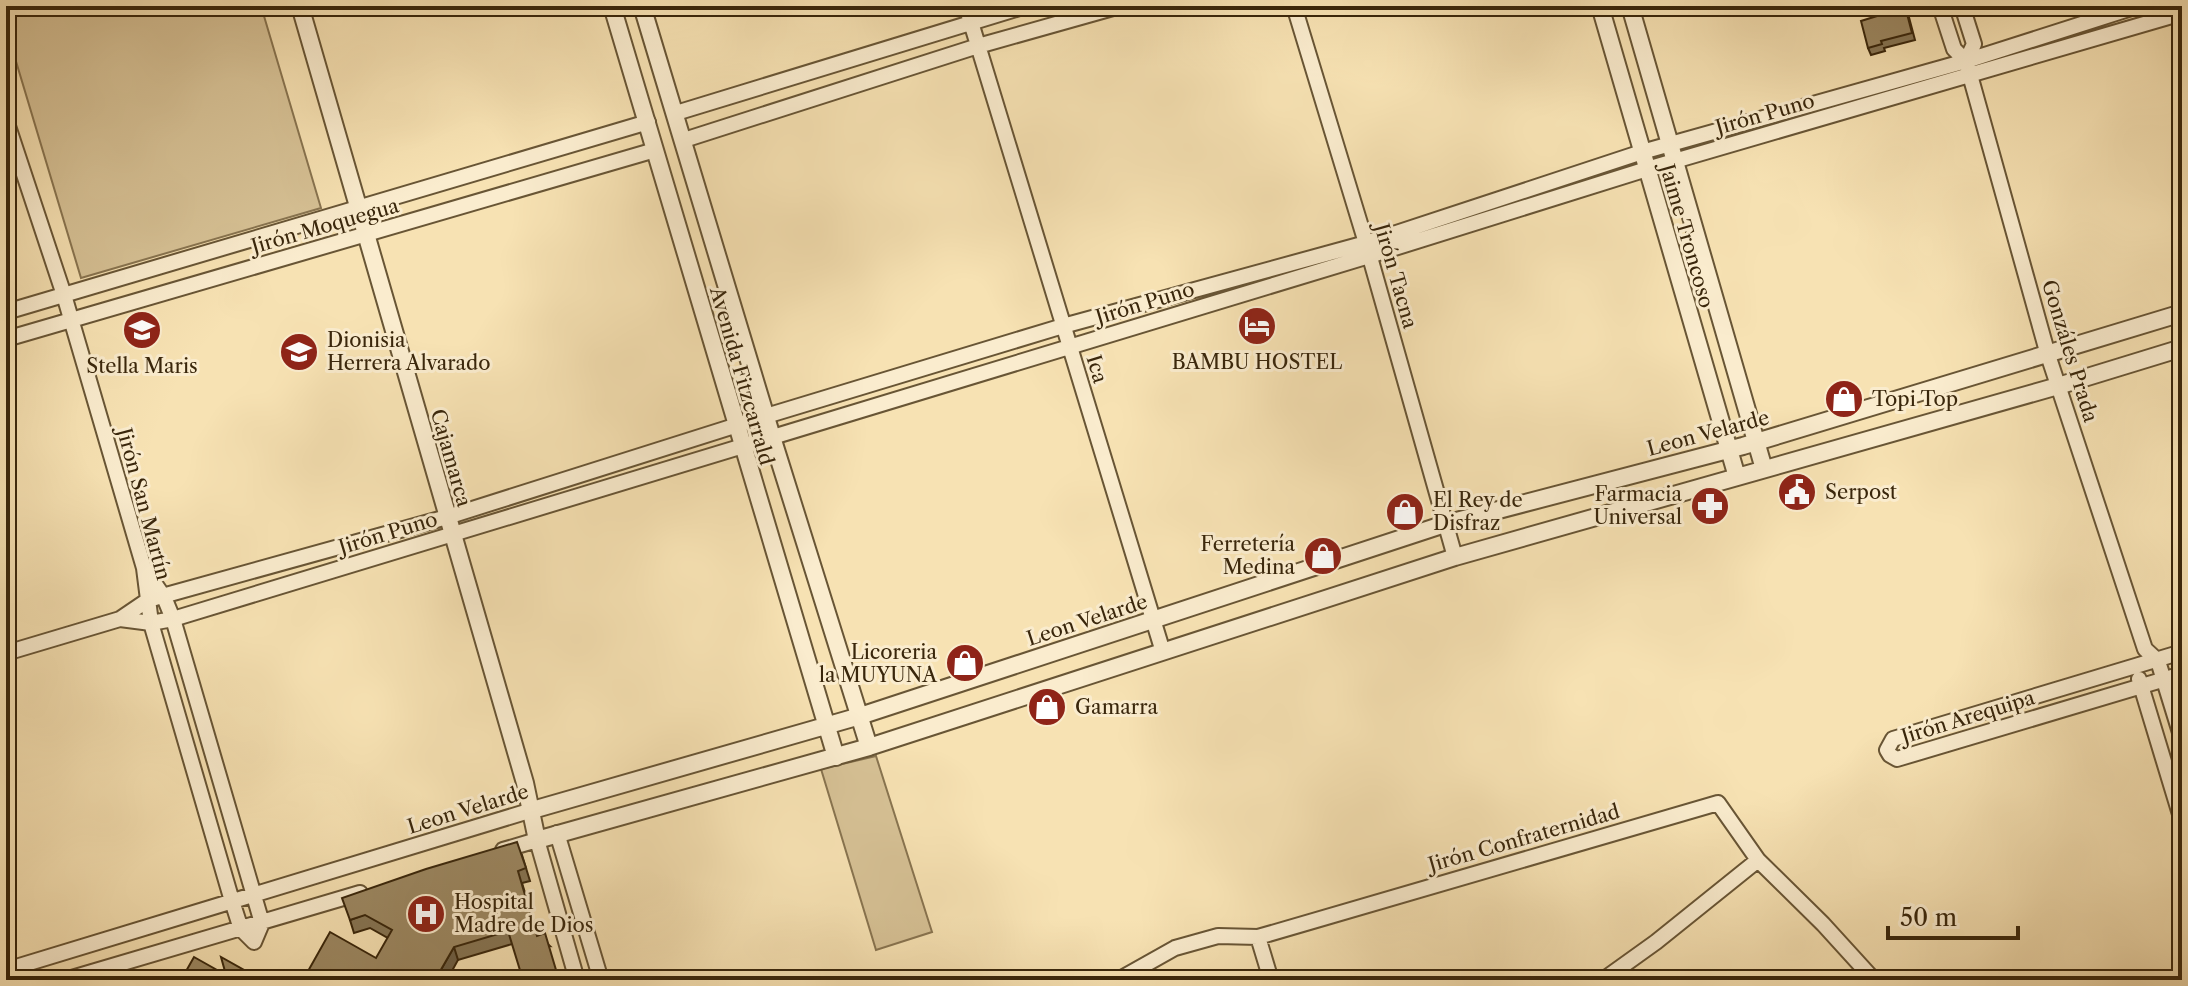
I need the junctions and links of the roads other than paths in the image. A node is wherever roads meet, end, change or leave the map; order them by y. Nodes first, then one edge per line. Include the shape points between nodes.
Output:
1 (300, 6) edge
2 (612, 6) edge
3 (642, 6) edge
4 (966, 6) edge
5 (1026, 6) edge
6 (1120, 6) edge
7 (1294, 6) edge
8 (1600, 6) edge
9 (1630, 6) edge
10 (1940, 6) edge
11 (1962, 6) edge
12 (2138, 6) edge
13 (2182, 13) edge
14 (971, 22) junction
15 (978, 46) junction
16 (1968, 68) junction
17 (676, 113) junction
18 (6, 120) edge
19 (648, 122) junction
20 (684, 140) junction
21 (1672, 143) junction
22 (655, 150) junction
23 (1642, 152) junction
24 (1676, 161) junction
25 (1647, 169) junction
26 (357, 208) junction
27 (365, 235) junction
28 (1368, 250) junction
29 (64, 295) junction
30 (6, 312) edge
31 (2182, 313) edge
32 (71, 320) junction
33 (1063, 326) junction
34 (6, 339) edge
35 (1070, 347) junction
36 (2182, 348) edge
37 (2048, 355) junction
38 (2058, 386) junction
39 (766, 416) junction
40 (736, 426) junction
41 (772, 437) junction
42 (1756, 442) junction
43 (742, 446) junction
44 (1728, 450) junction
45 (1764, 469) junction
46 (1737, 477) junction
47 (447, 517) junction
48 (1445, 524) junction
49 (453, 534) junction
50 (1455, 557) junction
51 (144, 568) junction
52 (164, 597) junction
53 (148, 600) junction
54 (120, 619) junction
55 (173, 619) junction
56 (1153, 619) junction
57 (151, 623) junction
58 (2145, 649) junction
59 (1163, 652) junction
60 (2182, 652) edge
61 (6, 653) edge
62 (2158, 661) junction
63 (2136, 667) junction
64 (2182, 674) edge
65 (2164, 679) junction
66 (2141, 686) junction
67 (860, 716) junction
68 (827, 726) junction
69 (2182, 739) edge
70 (869, 747) junction
71 (836, 757) junction
72 (538, 809) junction
73 (2182, 821) edge
74 (557, 833) junction
75 (537, 840) junction
76 (491, 853) edge
77 (1758, 860) junction
78 (369, 890) edge
79 (254, 894) junction
80 (232, 901) junction
81 (262, 923) junction
82 (241, 929) junction
83 (1258, 937) junction
84 (6, 970) edge
85 (65, 980) edge
86 (577, 980) edge
87 (601, 980) edge
88 (1118, 980) edge
89 (1271, 980) edge
90 (1603, 980) edge
91 (1874, 980) edge

1 - 26 street, Cajamarca
2 - 19 street, Avenida Fitzcarrald
3 - 17 street, Avenida Fitzcarrald
4 - 14 street, Ica
5 - 14 street
6 - 15 street
7 - 28 street, Jirón Tacna
8 - 23 street, Jaime Troncoso
9 - 21 street, Jaime Troncoso
10 - 16 street, Gonzáles Prada via 1954,49
11 - 16 street, Gonzáles Prada via 1974,44
12 - 16 street, Jirón Puno
13 - 16 street, Jirón Puno
14 - 15 street, Ica
14 - 17 street
15 - 20 street
15 - 33 street, Ica
16 - 21 street, Jirón Puno
16 - 24 street, Jirón Puno
16 - 37 street, Gonzáles Prada
17 - 20 street, Avenida Fitzcarrald
18 - 29 street, Jirón San Martín
19 - 22 street, Avenida Fitzcarrald
19 - 26 street, Jirón Moquegua
20 - 39 street, Avenida Fitzcarrald
21 - 23 street, Jirón Puno
21 - 24 street, Jaime Troncoso
22 - 27 street, Jirón Moquegua
22 - 40 street, Avenida Fitzcarrald
23 - 25 street, Jaime Troncoso
23 - 28 street, Jirón Puno
24 - 25 street, Jirón Puno
24 - 42 street, Jaime Troncoso
25 - 28 street, Jirón Puno
25 - 44 street, Jaime Troncoso
26 - 27 street, Cajamarca
26 - 29 street, Jirón Moquegua
27 - 32 street, Jirón Moquegua
27 - 47 street, Cajamarca
28 - 33 street, Jirón Puno
28 - 35 street, Jirón Puno
28 - 48 street, Jirón Tacna
29 - 30 street, Jirón Moquegua
29 - 32 street, Jirón San Martín
31 - 37 street, Leon Velarde
32 - 34 street, Jirón Moquegua
32 - 51 street, Jirón San Martín
33 - 35 street, Ica
33 - 39 street, Jirón Puno
35 - 41 street, Jirón Puno
35 - 56 street, Ica
36 - 38 street
37 - 38 street, Gonzáles Prada
37 - 42 street, Leon Velarde
38 - 45 street
38 - 58 street, Gonzáles Prada
39 - 40 street, Jirón Puno
39 - 41 street, Avenida Fitzcarrald
40 - 43 street, Avenida Fitzcarrald
40 - 47 street, Jirón Puno
41 - 43 street, Jirón Puno
41 - 67 street, Avenida Fitzcarrald
42 - 44 street, Leon Velarde
42 - 45 street, Jaime Troncoso
43 - 49 street, Jirón Puno
43 - 68 street, Avenida Fitzcarrald
44 - 46 street, Jaime Troncoso
44 - 48 street, Leon Velarde
45 - 46 street
46 - 50 street
47 - 49 street, Cajamarca
47 - 52 street, Jirón Puno
48 - 50 street, Jirón Tacna
48 - 56 street, Leon Velarde
49 - 55 street, Jirón Puno
49 - 72 street, Cajamarca via 525,783
50 - 59 street
51 - 52 street
51 - 53 street, Jirón San Martín
52 - 53 street, Jirón Puno
52 - 55 street
53 - 54 street, Jirón Puno
53 - 57 street, Jirón San Martín
54 - 57 street, Jirón Puno
54 - 61 street, Jirón Puno
55 - 57 street, Jirón Puno
55 - 79 street
56 - 59 street, Ica
56 - 67 street, Leon Velarde
57 - 80 street, Jirón San Martín
58 - 62 street, Gonzáles Prada
58 - 63 street
59 - 70 street
60 - 62 street, Jirón Arequipa
62 - 63 street, Jirón Arequipa
62 - 65 street, Gonzáles Prada
63 - 66 street
63 - 66 street, Jirón Arequipa via 1893,739 1887,750 1897,759
64 - 65 street, Jirón Arequipa
65 - 66 street, Jirón Arequipa
65 - 69 street, Gonzáles Prada
66 - 73 street
67 - 68 street, Leon Velarde
67 - 70 street, Avenida Fitzcarrald
68 - 71 street, Avenida Fitzcarrald
68 - 72 street, Leon Velarde
70 - 71 street
71 - 74 street
72 - 74 street
72 - 75 street
72 - 79 street, Leon Velarde
74 - 75 street
74 - 87 street
75 - 76 street
75 - 86 street
77 - 83 street, Jirón Confraternidad via 1718,803
77 - 90 street
77 - 91 street, Jirón Confraternidad
78 - 81 street
79 - 80 street, Leon Velarde
79 - 81 street
80 - 82 street, Jirón San Martín
80 - 84 street, Leon Velarde
81 - 82 street
81 - 82 street, Jirón San Martín via 254,942
82 - 85 street
83 - 88 street, Jirón Confraternidad via 1218,936 1175,948
83 - 89 street

